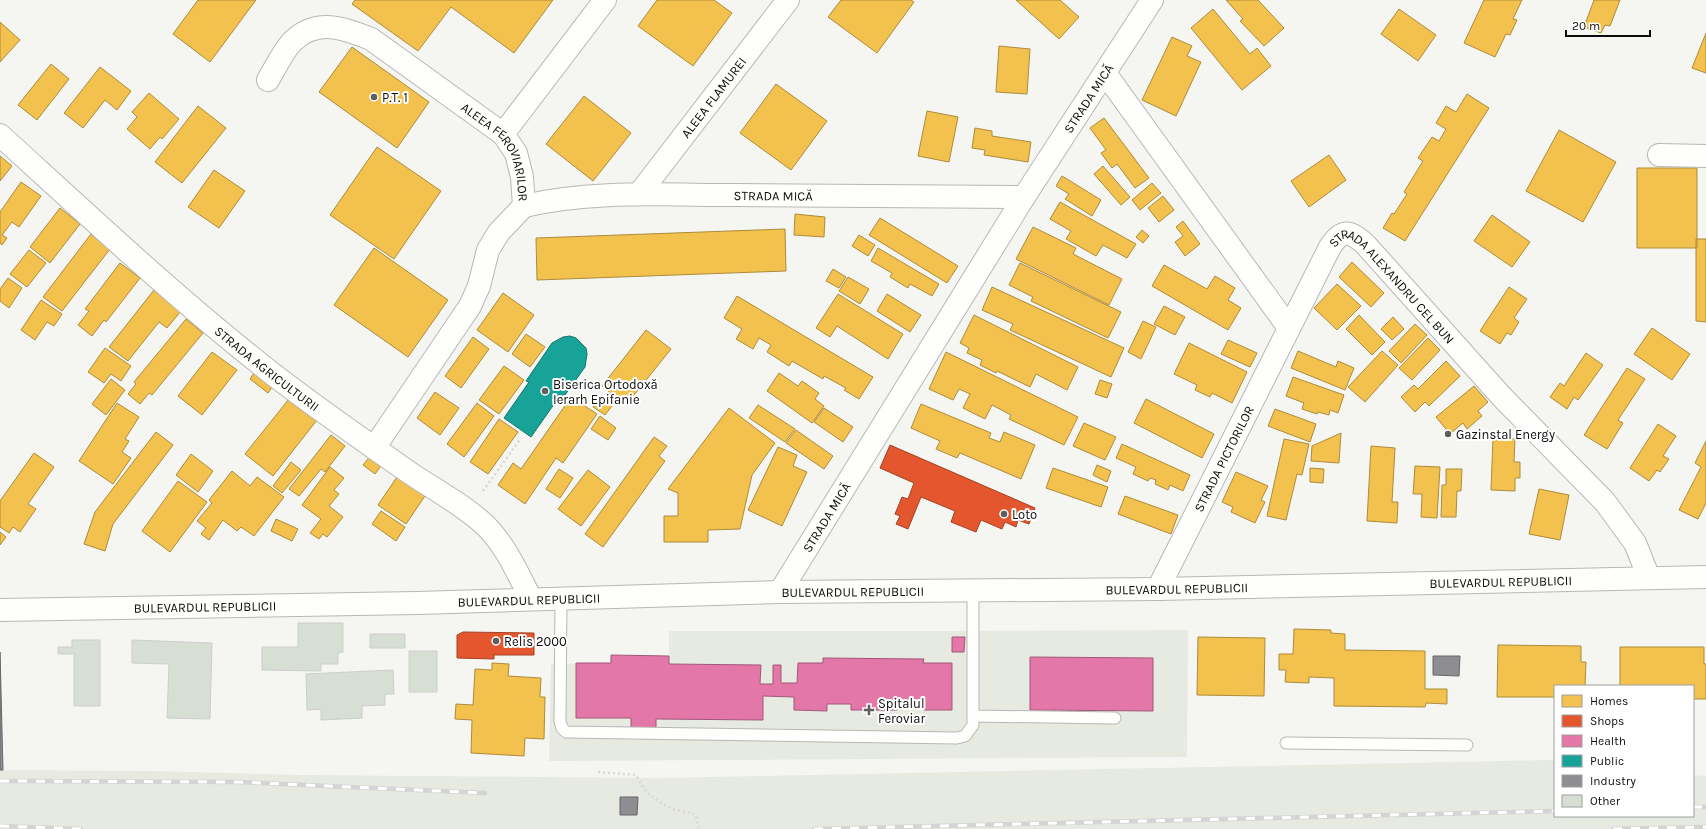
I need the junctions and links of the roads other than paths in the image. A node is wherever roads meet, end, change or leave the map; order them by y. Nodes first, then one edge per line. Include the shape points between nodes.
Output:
1 (605, 0) edge
2 (788, 0) edge
3 (1152, 0) edge
4 (1105, 74) junction
5 (268, 80) dead end
6 (503, 134) junction
7 (0, 135) edge
8 (1659, 155) dead end
9 (1706, 156) edge
10 (639, 194) junction
11 (1024, 197) junction
12 (524, 206) junction
13 (1289, 328) junction
14 (374, 448) junction
15 (1706, 577) edge
16 (1649, 578) junction
17 (1158, 589) junction
18 (973, 590) junction
19 (780, 592) junction
20 (531, 599) junction
21 (561, 599) junction
22 (0, 610) edge
23 (973, 716) junction
24 (1115, 718) dead end
25 (1286, 743) dead end
26 (1468, 745) dead end

1 - 6 street
2 - 10 street, ALEEA FLAMUREI
3 - 4 street, STRADA MICĂ
4 - 11 street, STRADA MICĂ
4 - 13 street
5 - 6 street, ALEEA FEROVIARILOR via 292,42 308,30 328,26 350,30 371,39
6 - 12 street, ALEEA FEROVIARILOR via 516,154 522,177
7 - 14 street, STRADA AGRICULTURII via 175,294 275,375
8 - 9 street
10 - 11 street, STRADA MICĂ
10 - 12 street, STRADA MICĂ via 545,201
11 - 19 street, STRADA MICĂ
12 - 14 street, ALEEA FEROVIARILOR via 499,232 488,250 479,286 470,306
13 - 16 street, STRADA ALEXANDRU CEL BUN via 1337,237 1345,234 1354,235 1502,397 1605,502 1635,543
13 - 17 street, STRADA PICTORILOR
14 - 20 street, STRADA AGRICULTURII via 486,526 498,541
15 - 16 street, BULEVARDUL REPUBLICII
16 - 17 street, BULEVARDUL REPUBLICII
17 - 18 street, BULEVARDUL REPUBLICII
18 - 19 street, BULEVARDUL REPUBLICII
18 - 23 lane
19 - 21 street, BULEVARDUL REPUBLICII
20 - 21 street, BULEVARDUL REPUBLICII
20 - 22 street, BULEVARDUL REPUBLICII
21 - 23 lane via 560,721 566,732 957,738 969,732 973,725
23 - 24 lane
25 - 26 lane

